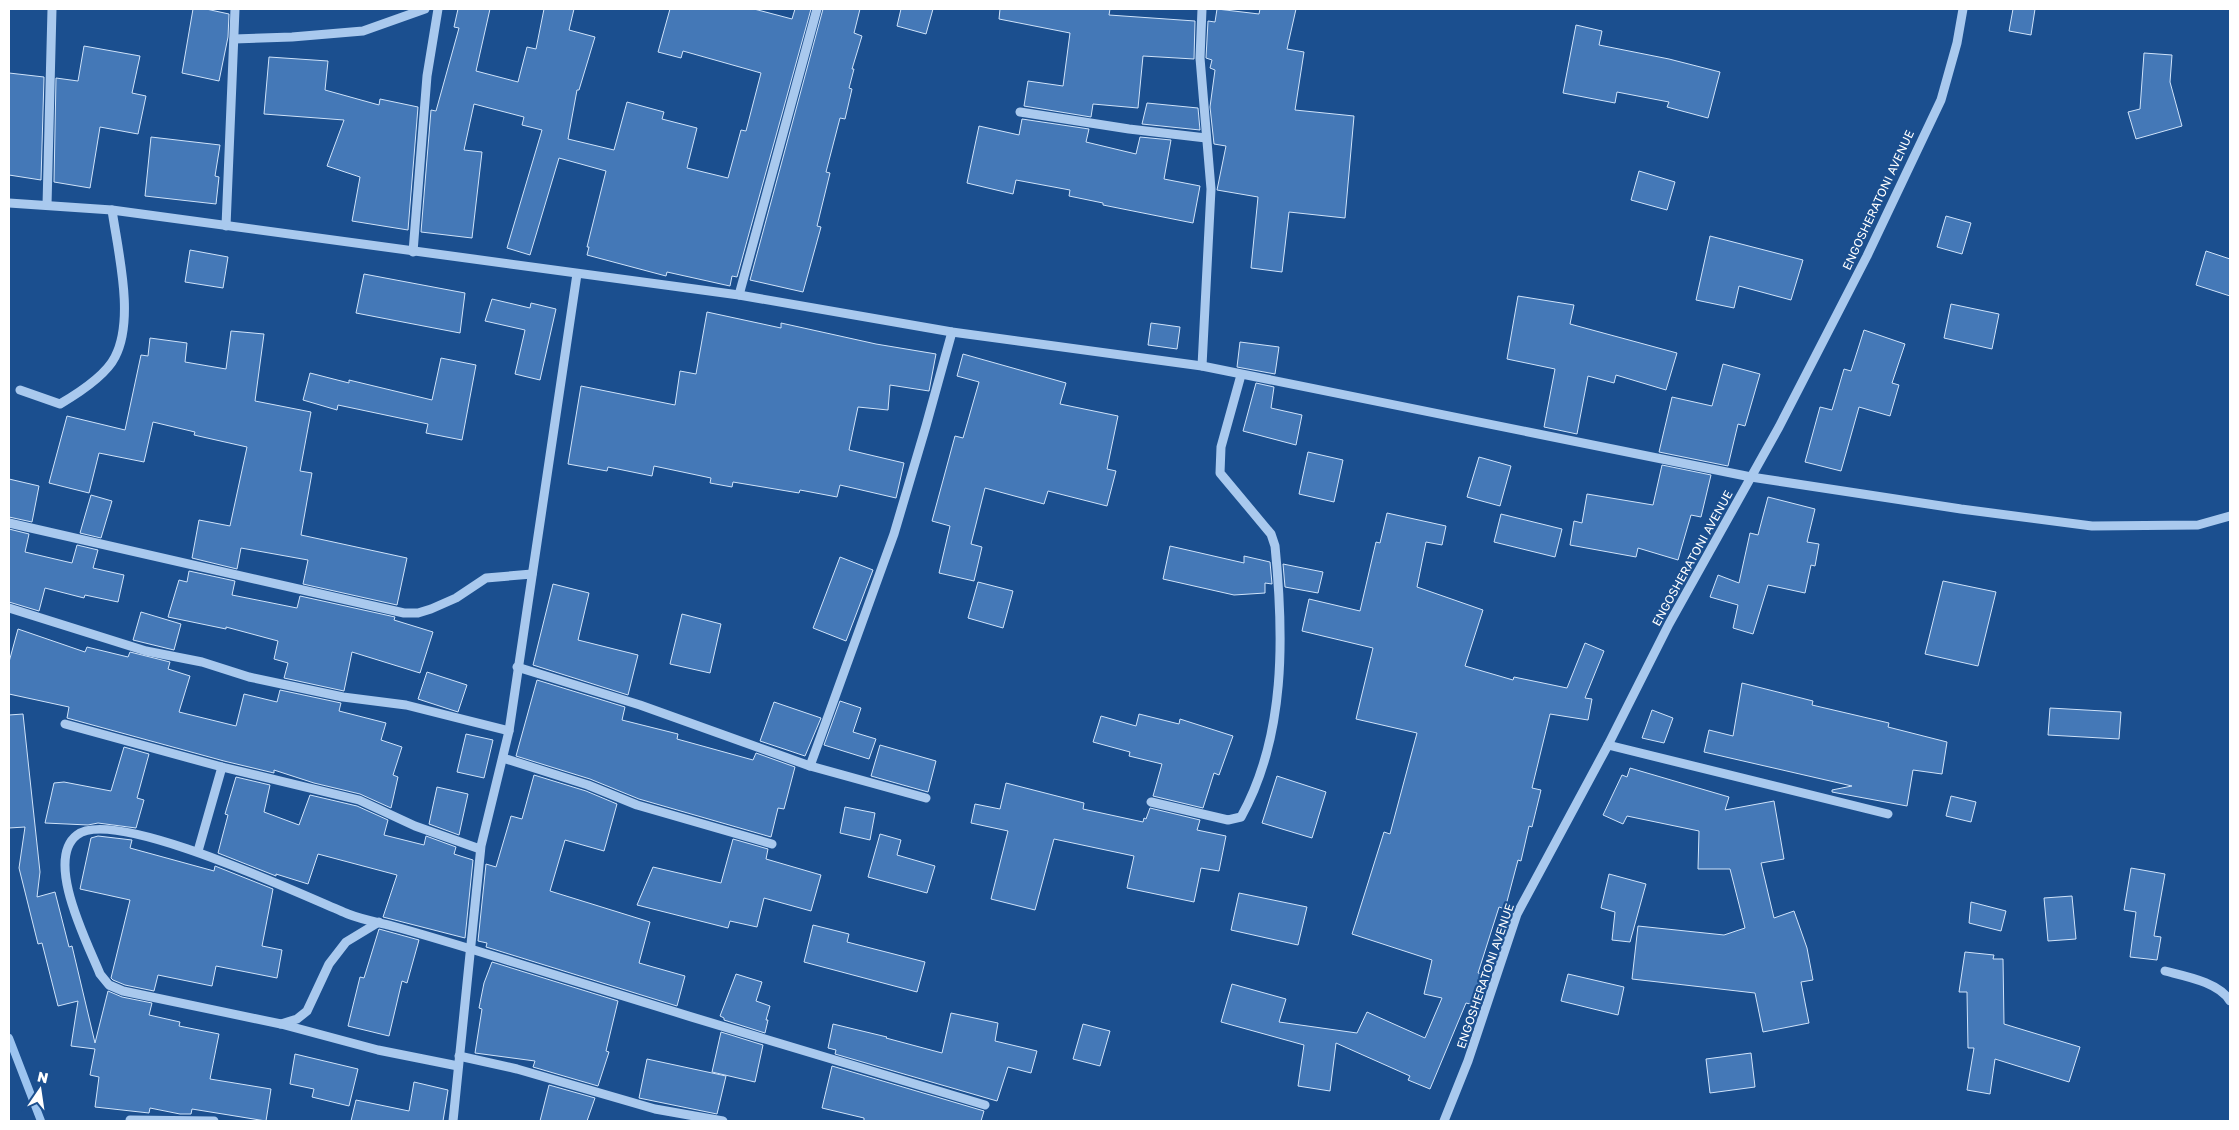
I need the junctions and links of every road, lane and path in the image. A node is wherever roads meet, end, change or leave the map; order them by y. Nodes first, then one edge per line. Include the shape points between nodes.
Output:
1 (52, 9) edge
2 (235, 9) edge
3 (425, 9) edge
4 (438, 9) edge
5 (817, 9) edge
6 (1202, 9) edge
7 (1963, 9) edge
8 (234, 39) junction
9 (1020, 112) dead end
10 (1206, 138) junction
11 (9, 203) edge
12 (48, 205) junction
13 (112, 210) junction
14 (226, 226) junction
15 (413, 252) junction
16 (577, 274) junction
17 (740, 295) junction
18 (952, 332) junction
19 (1202, 366) junction
20 (1241, 374) junction
21 (20, 390) dead end
22 (1752, 477) junction
23 (2230, 516) edge
24 (9, 524) edge
25 (532, 574) junction
26 (9, 608) edge
27 (517, 667) junction
28 (65, 724) dead end
29 (509, 731) junction
30 (1608, 745) junction
31 (503, 758) junction
32 (810, 766) junction
33 (222, 767) junction
34 (926, 798) dead end
35 (1151, 802) dead end
36 (1888, 814) dead end
37 (772, 844) dead end
38 (480, 849) junction
39 (198, 851) junction
40 (379, 922) junction
41 (470, 948) junction
42 (2165, 971) dead end
43 (2230, 1001) edge
44 (281, 1024) junction
45 (459, 1056) junction
46 (458, 1066) junction
47 (985, 1105) dead end
48 (130, 1120) dead end
49 (214, 1121) edge
50 (453, 1121) edge
51 (723, 1121) edge
52 (1444, 1121) edge

1 - 12 street
2 - 8 street
3 - 8 street via 363,31
4 - 15 street via 427,76
5 - 17 street
6 - 10 street via 1200,58
7 - 22 street, ENGOSHERATONI AVENUE via 1941,100 1862,264
8 - 14 street
9 - 10 street
10 - 19 street via 1211,190
11 - 12 street
12 - 13 street
13 - 14 street
13 - 21 street via 124,303 123,340 114,360 96,379 60,404
14 - 15 street
15 - 16 street
16 - 17 street
16 - 25 street
17 - 18 street
18 - 19 street
18 - 32 street via 894,534
19 - 20 street
20 - 22 street
20 - 35 street via 1221,447 1220,474 1271,534 1275,546 1280,648 1276,702 1257,785 1241,817 1228,820
22 - 23 street via 2092,526 2198,525
22 - 30 street, ENGOSHERATONI AVENUE via 1669,624
24 - 25 street via 404,614 431,609 456,598 486,578
25 - 27 street
26 - 29 street via 146,651 202,662 249,677 343,697 406,705
27 - 29 street
27 - 32 street via 640,705
28 - 33 street
29 - 31 street
30 - 36 street
30 - 52 street, ENGOSHERATONI AVENUE via 1518,914
31 - 37 street via 588,785 637,805
31 - 38 street
32 - 34 street
33 - 38 street via 359,800 415,826
33 - 39 street
38 - 41 street
39 - 40 street via 352,916
39 - 44 street via 129,833 95,829 78,833 68,844 66,887 100,974 109,985 123,991
40 - 41 street
40 - 44 street via 346,942 329,964 307,1011 297,1019
41 - 45 street
41 - 47 street
42 - 43 street via 2199,980 2227,995
44 - 46 street via 378,1050
45 - 46 street
45 - 51 street via 517,1069 655,1110
46 - 50 street
48 - 49 street

